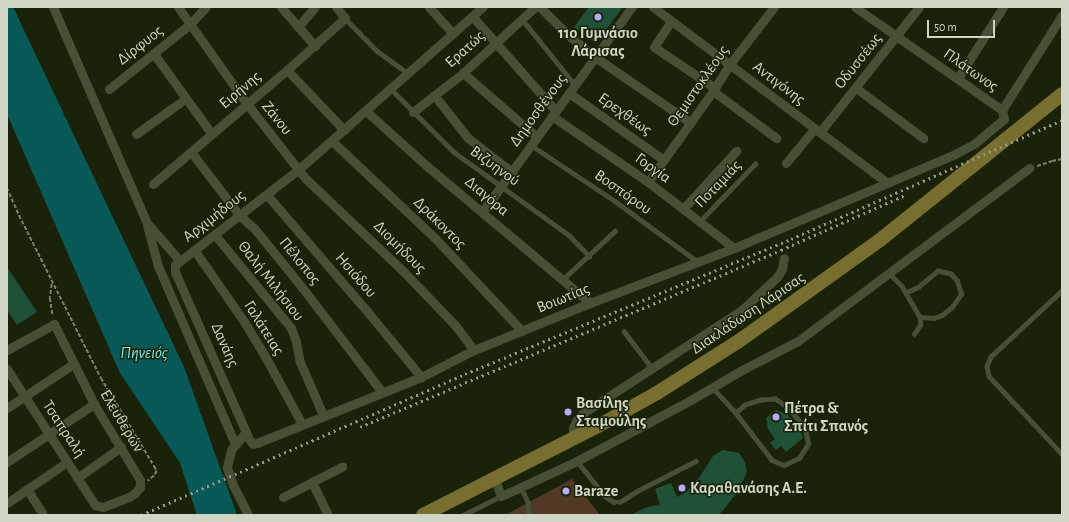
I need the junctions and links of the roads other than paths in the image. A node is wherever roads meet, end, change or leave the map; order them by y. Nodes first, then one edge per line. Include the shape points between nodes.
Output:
1 (52, 7) edge
2 (178, 7) edge
3 (206, 7) edge
4 (281, 7) edge
5 (315, 7) edge
6 (336, 7) edge
7 (429, 7) edge
8 (483, 7) edge
9 (535, 7) edge
10 (540, 7) edge
11 (632, 7) edge
12 (653, 7) edge
13 (774, 7) edge
14 (855, 7) edge
15 (919, 7) edge
16 (1003, 7) edge
17 (1062, 15) edge
18 (473, 17) junction
19 (345, 18) junction
20 (522, 19) junction
21 (671, 21) junction
22 (190, 24) junction
23 (298, 27) junction
24 (453, 34) junction
25 (896, 36) junction
26 (495, 42) junction
27 (315, 46) junction
28 (154, 54) junction
29 (595, 57) junction
30 (730, 64) junction
31 (287, 70) junction
32 (463, 73) junction
33 (409, 74) junction
34 (958, 78) junction
35 (575, 85) junction
36 (856, 88) junction
37 (109, 89) dead end
38 (392, 89) junction
39 (714, 90) junction
40 (569, 94) junction
41 (434, 95) junction
42 (1056, 98) edge
43 (185, 99) junction
44 (247, 104) junction
45 (366, 111) junction
46 (414, 112) junction
47 (554, 114) junction
48 (1003, 114) junction
49 (691, 123) junction
50 (344, 130) junction
51 (817, 130) junction
52 (136, 134) dead end
53 (211, 134) junction
54 (537, 137) junction
55 (776, 138) dead end
56 (923, 138) dead end
57 (332, 141) junction
58 (531, 145) junction
59 (736, 150) dead end
60 (191, 152) junction
61 (664, 160) junction
62 (786, 163) dead end
63 (755, 164) dead end
64 (1029, 168) road end
65 (299, 169) junction
66 (512, 172) junction
67 (648, 182) junction
68 (887, 183) junction
69 (153, 184) dead end
70 (500, 187) junction
71 (267, 195) junction
72 (683, 209) junction
73 (483, 211) junction
74 (240, 216) junction
75 (700, 222) junction
76 (147, 223) junction
77 (615, 231) dead end
78 (215, 235) junction
79 (734, 248) junction
80 (195, 250) junction
81 (589, 256) junction
82 (784, 258) dead end
83 (180, 262) junction
84 (699, 263) junction
85 (890, 274) junction
86 (562, 280) junction
87 (1062, 291) edge
88 (906, 293) junction
89 (590, 303) junction
90 (920, 317) junction
91 (522, 331) junction
92 (624, 331) dead end
93 (914, 334) dead end
94 (7, 350) edge
95 (474, 350) junction
96 (73, 364) junction
97 (653, 368) junction
98 (7, 369) edge
99 (421, 377) junction
100 (712, 386) junction
101 (382, 392) junction
102 (24, 396) junction
103 (94, 404) junction
104 (7, 408) edge
105 (736, 413) junction
106 (323, 415) junction
107 (302, 424) junction
108 (246, 432) junction
109 (49, 434) junction
110 (573, 440) junction
111 (252, 443) joint
112 (235, 444) junction
113 (121, 447) junction
114 (1062, 454) edge
115 (577, 461) junction
116 (696, 461) dead end
117 (7, 462) edge
118 (67, 462) junction
119 (342, 467) dead end
120 (77, 478) junction
121 (496, 479) junction
122 (312, 482) junction
123 (521, 487) junction
124 (27, 489) junction
125 (501, 496) junction
126 (283, 497) dead end
127 (7, 503) edge
128 (95, 505) joint
129 (43, 515) edge
130 (248, 515) edge
131 (328, 515) edge
132 (423, 515) edge
133 (464, 515) edge
134 (529, 515) edge

1 - 76 street, Αρχιμήδους
2 - 22 street, Ζάνου
3 - 22 street, Δίρφυος
4 - 23 street
5 - 23 street
6 - 19 street
7 - 24 street
8 - 18 street, Αρχιμήδους
9 - 20 street, Ερατώς
10 - 29 street
11 - 29 street, Δημοσθένους
12 - 21 street, Αντιγόνης
13 - 30 street, Θεμιστοκλέους
14 - 25 street, Πλάτωνος
15 - 25 street, Οδυσσέως
16 - 34 street
17 - 48 street, Βοιωτίας
18 - 24 street, Αρχιμήδους
18 - 26 street, Γοργία
19 - 27 street, Ειρήνης
19 - 33 lane via 376,50
20 - 26 street, Ερατώς
20 - 35 lane
21 - 30 street, Αντιγόνης
21 - 39 street via 654,47
22 - 28 street, Δίρφυος
22 - 44 street, Ζάνου
23 - 27 street
24 - 33 street, Αρχιμήδους
25 - 34 street, Πλάτωνος
25 - 36 street, Οδυσσέως
26 - 32 street, Ερατώς
26 - 47 street, Γοργία
27 - 31 street, Ειρήνης
28 - 37 street, Δίρφυος
28 - 43 street
29 - 35 street, Δημοσθένους
29 - 49 street
30 - 39 street, Θεμιστοκλέους
30 - 51 street, Αντιγόνης
31 - 44 street, Ειρήνης
31 - 50 street
32 - 41 street, Ερατώς
32 - 54 street
33 - 38 street, Αρχιμήδους
34 - 48 street, Πλάτωνος
35 - 40 street, Δημοσθένους
36 - 51 street, Οδυσσέως
36 - 56 street
38 - 45 street, Αρχιμήδους
38 - 46 lane, Βιζυηνού
39 - 49 street, Θεμιστοκλέους
39 - 55 street
40 - 47 street, Δημοσθένους
40 - 61 street, Ερεχθέως
41 - 46 street, Ερατώς
41 - 66 street via 468,138
42 - 110 main road, Διακλάδωση Λάρισας via 845,266 733,345 657,393
43 - 52 street
43 - 53 street
44 - 53 street, Ειρήνης
44 - 65 street, Ζάνου
45 - 50 street, Αρχιμήδους
45 - 73 street, Διαγόρα
46 - 70 lane, Βιζυηνού via 454,152
47 - 54 street, Δημοσθένους
47 - 67 street, Γοργία
48 - 68 street, Βοιωτίας via 964,150
49 - 61 street, Θεμιστοκλέους
50 - 57 street, Αρχιμήδους
51 - 62 street, Οδυσσέως
51 - 68 street, Αντιγόνης
53 - 60 street, Ειρήνης
54 - 58 street, Δημοσθένους
57 - 65 street, Αρχιμήδους
57 - 91 street, Δράκοντος via 435,238
58 - 66 street, Δημοσθένους
58 - 84 lane, Βοσπόρου via 615,201
59 - 72 street
60 - 69 street, Ειρήνης
60 - 74 street, Πέλοπος
61 - 67 street, Θεμιστοκλέους
63 - 75 lane, Ποταμιάς
64 - 85 street
65 - 71 street, Αρχιμήδους
65 - 95 street, Διομήδους via 311,184 426,294
66 - 70 street, Δημοσθένους
67 - 72 street, Γοργία
68 - 79 street, Βοιωτίας
70 - 73 street, Δημοσθένους
70 - 81 lane, Βιζυηνού via 570,236
71 - 74 street, Αρχιμήδους
71 - 99 street, Ησιόδου
72 - 75 street, Γοργία
73 - 86 street, Διαγόρα
74 - 78 street, Αρχιμήδους
74 - 101 street, Πέλοπος via 254,228 301,286
75 - 79 street, Γοργία
76 - 83 street, Αρχιμήδους
76 - 112 street via 158,266
77 - 81 lane
78 - 80 street, Αρχιμήδους
78 - 106 street, Θαλή Μιλήσιου via 291,328 300,362
79 - 84 street, Βοιωτίας
80 - 83 street, Αρχιμήδους
80 - 107 street, Γαλάτειας via 248,329
81 - 86 lane
82 - 97 street via 777,277 743,309
83 - 108 street, Δανάης via 175,265 175,272
84 - 89 street, Βοιωτίας
85 - 88 lane
85 - 100 street via 798,341
86 - 89 street, Διαγόρα
87 - 114 lane via 991,357 987,366 989,376
88 - 90 lane
88 - 90 lane via 919,287 938,271 951,274 957,281 961,294 952,307 934,318
89 - 91 street, Βοιωτίας
90 - 93 lane via 920,325
91 - 95 street, Βοιωτίας
92 - 97 lane
94 - 96 street, Ελευθερών via 54,324
95 - 99 street, Βοιωτίας
96 - 102 street
96 - 103 street, Ελευθερών
97 - 110 street via 583,413 573,428
98 - 102 street, Τσαπραλή
99 - 101 street, Βοιωτίας
100 - 105 lane
100 - 115 street
101 - 106 street, Βοιωτίας
102 - 104 street
102 - 109 street, Τσαπραλή
103 - 109 street
103 - 113 street, Ελευθερών
105 - 105 lane via 772,460 784,465 799,458 808,444 805,428 789,409 775,399 745,405
106 - 107 street, Βοιωτίας
107 - 111 street, Βοιωτίας
108 - 111 street, Δανάης
108 - 112 street
109 - 117 street
109 - 118 street, Τσαπραλή
110 - 121 main road, Διακλάδωση Λάρισας
112 - 130 street via 227,468 232,485
113 - 120 street
113 - 128 street, Ελευθερών via 141,484 140,488 130,497 103,507
115 - 116 lane via 605,496 614,502 620,502
115 - 123 street
118 - 120 street, Τσαπραλή
118 - 124 street
119 - 122 street
120 - 128 street, Τσαπραλή
121 - 125 street
121 - 132 main road, Διακλάδωση Λάρισας via 440,509
122 - 126 street
122 - 131 street
123 - 125 street
123 - 134 lane via 528,502
124 - 127 street
124 - 129 street
125 - 133 lane

